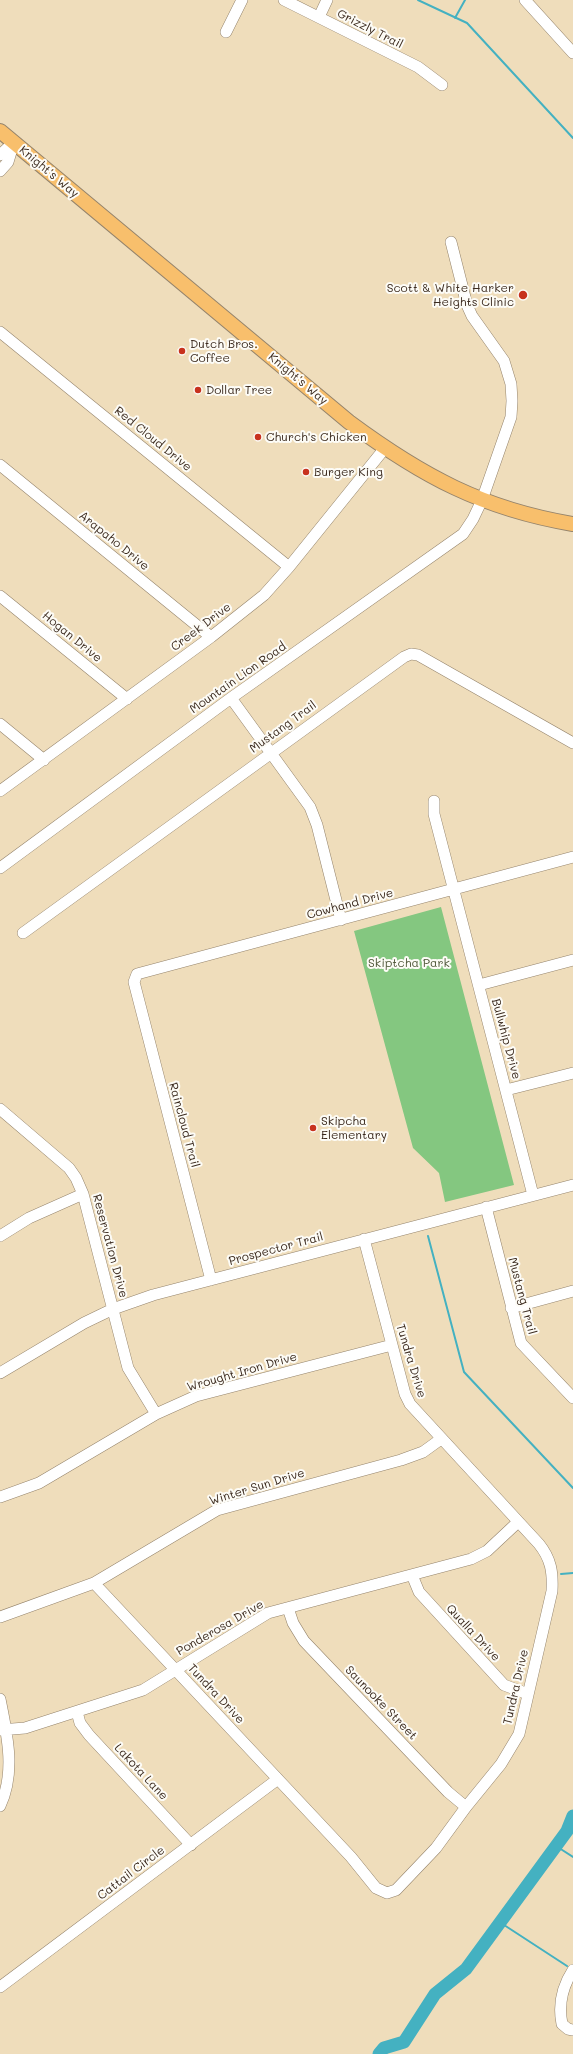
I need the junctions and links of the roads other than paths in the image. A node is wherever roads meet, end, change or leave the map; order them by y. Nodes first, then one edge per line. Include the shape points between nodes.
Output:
1 (242, 0) edge
2 (284, 0) edge
3 (327, 0) edge
4 (526, 0) edge
5 (319, 17) junction
6 (226, 32) dead end
7 (573, 53) edge
8 (442, 85) dead end
9 (0, 131) edge
10 (14, 142) junction
11 (0, 155) edge
12 (0, 171) edge
13 (451, 242) dead end
14 (0, 332) edge
15 (385, 448) junction
16 (0, 464) edge
17 (482, 500) junction
18 (573, 524) edge
19 (289, 567) junction
20 (0, 596) edge
21 (211, 637) junction
22 (231, 698) junction
23 (127, 699) junction
24 (0, 724) edge
25 (573, 743) edge
26 (270, 753) junction
27 (44, 760) junction
28 (0, 792) edge
29 (434, 801) dead end
30 (573, 857) edge
31 (0, 868) edge
32 (453, 889) junction
33 (341, 920) junction
34 (23, 934) dead end
35 (573, 960) edge
36 (135, 978) joint
37 (478, 985) junction
38 (573, 1073) edge
39 (506, 1090) junction
40 (0, 1109) edge
41 (573, 1185) edge
42 (83, 1194) junction
43 (534, 1195) junction
44 (486, 1207) junction
45 (0, 1236) edge
46 (364, 1239) junction
47 (210, 1280) junction
48 (573, 1291) edge
49 (511, 1308) junction
50 (113, 1309) junction
51 (392, 1345) junction
52 (0, 1373) edge
53 (573, 1398) edge
54 (156, 1414) junction
55 (441, 1439) junction
56 (0, 1497) edge
57 (518, 1522) junction
58 (412, 1575) junction
59 (94, 1583) junction
60 (288, 1608) junction
61 (0, 1617) edge
62 (174, 1670) junction
63 (528, 1694) junction
64 (0, 1699) edge
65 (77, 1712) junction
66 (3, 1730) edge
67 (278, 1779) junction
68 (0, 1806) edge
69 (466, 1807) junction
70 (191, 1845) junction
71 (573, 1970) edge
72 (0, 1987) edge
73 (568, 2028) edge

1 - 6 street
2 - 5 street, Grizzly Trail
3 - 5 street
4 - 7 street
5 - 8 street, Grizzly Trail via 418,67
9 - 10 main road, Knight's Way
10 - 11 street
10 - 12 street via 8,162
10 - 15 main road, Knight's Way via 349,422
13 - 17 street, Mountain Lion Road via 467,305 504,361 511,384 511,416
14 - 19 street, Red Cloud Drive
15 - 17 main road, Knight's Way via 435,478
15 - 19 street, Creek Drive
16 - 21 street, Arapaho Drive
17 - 18 main road, Knight's Way via 521,514
17 - 22 street, Mountain Lion Road via 463,534 452,543
19 - 21 street, Creek Drive via 264,595
20 - 23 street, Hogan Drive
21 - 23 street, Creek Drive
22 - 26 street
22 - 31 street, Mountain Lion Road
23 - 27 street, Creek Drive
24 - 27 street
25 - 26 street, Mustang Trail via 418,655 411,654
26 - 33 street via 310,806
26 - 34 street, Mustang Trail
27 - 28 street, Creek Drive
29 - 32 street, Bullwhip Drive via 434,814
30 - 32 street, Cowhand Drive
32 - 33 street, Cowhand Drive
32 - 37 street, Bullwhip Drive
33 - 36 street, Cowhand Drive via 137,974
35 - 37 street
36 - 47 street, Raincloud Trail
37 - 39 street, Bullwhip Drive
38 - 39 street
39 - 43 street, Bullwhip Drive
40 - 42 street, Reservation Drive via 69,1168
41 - 43 street, Prospector Trail
42 - 45 street via 29,1218
42 - 50 street, Reservation Drive
43 - 44 street, Prospector Trail
44 - 46 street, Prospector Trail
44 - 49 street, Mustang Trail
46 - 47 street, Prospector Trail
46 - 51 street, Tundra Drive
47 - 50 street, Prospector Trail
48 - 49 street
49 - 53 street, Mustang Trail via 521,1343
50 - 52 street, Prospector Trail via 65,1333
50 - 54 street, Reservation Drive via 128,1368
51 - 54 street, Wrought Iron Drive via 196,1396
51 - 55 street, Tundra Drive via 410,1404
54 - 56 street, Wrought Iron Drive via 39,1484
55 - 57 street, Tundra Drive
55 - 59 street, Winter Sun Drive via 423,1452 400,1460 217,1510
57 - 58 street, Ponderosa Drive via 481,1554
57 - 63 street, Tundra Drive via 546,1553 553,1574 552,1591
58 - 60 street, Ponderosa Drive
58 - 63 street, Qualla Drive via 419,1592 504,1685
59 - 61 street, Winter Sun Drive
59 - 62 street, Tundra Drive
60 - 62 street, Ponderosa Drive via 268,1613
60 - 69 street, Saunooke Street via 293,1623 304,1641 448,1792
62 - 65 street, Ponderosa Drive via 143,1690
62 - 67 street, Tundra Drive
63 - 69 street, Tundra Drive via 515,1740 501,1764
64 - 66 street
65 - 66 street, Ponderosa Drive via 25,1728
65 - 70 street, Lakota Lane via 80,1723 89,1735
66 - 68 street via 9,1755 9,1781
67 - 69 street, Tundra Drive via 351,1857 376,1888 387,1893 396,1890 436,1848
67 - 70 street, Cattail Circle
70 - 72 street, Cattail Circle
71 - 73 street via 561,1994 561,2019

